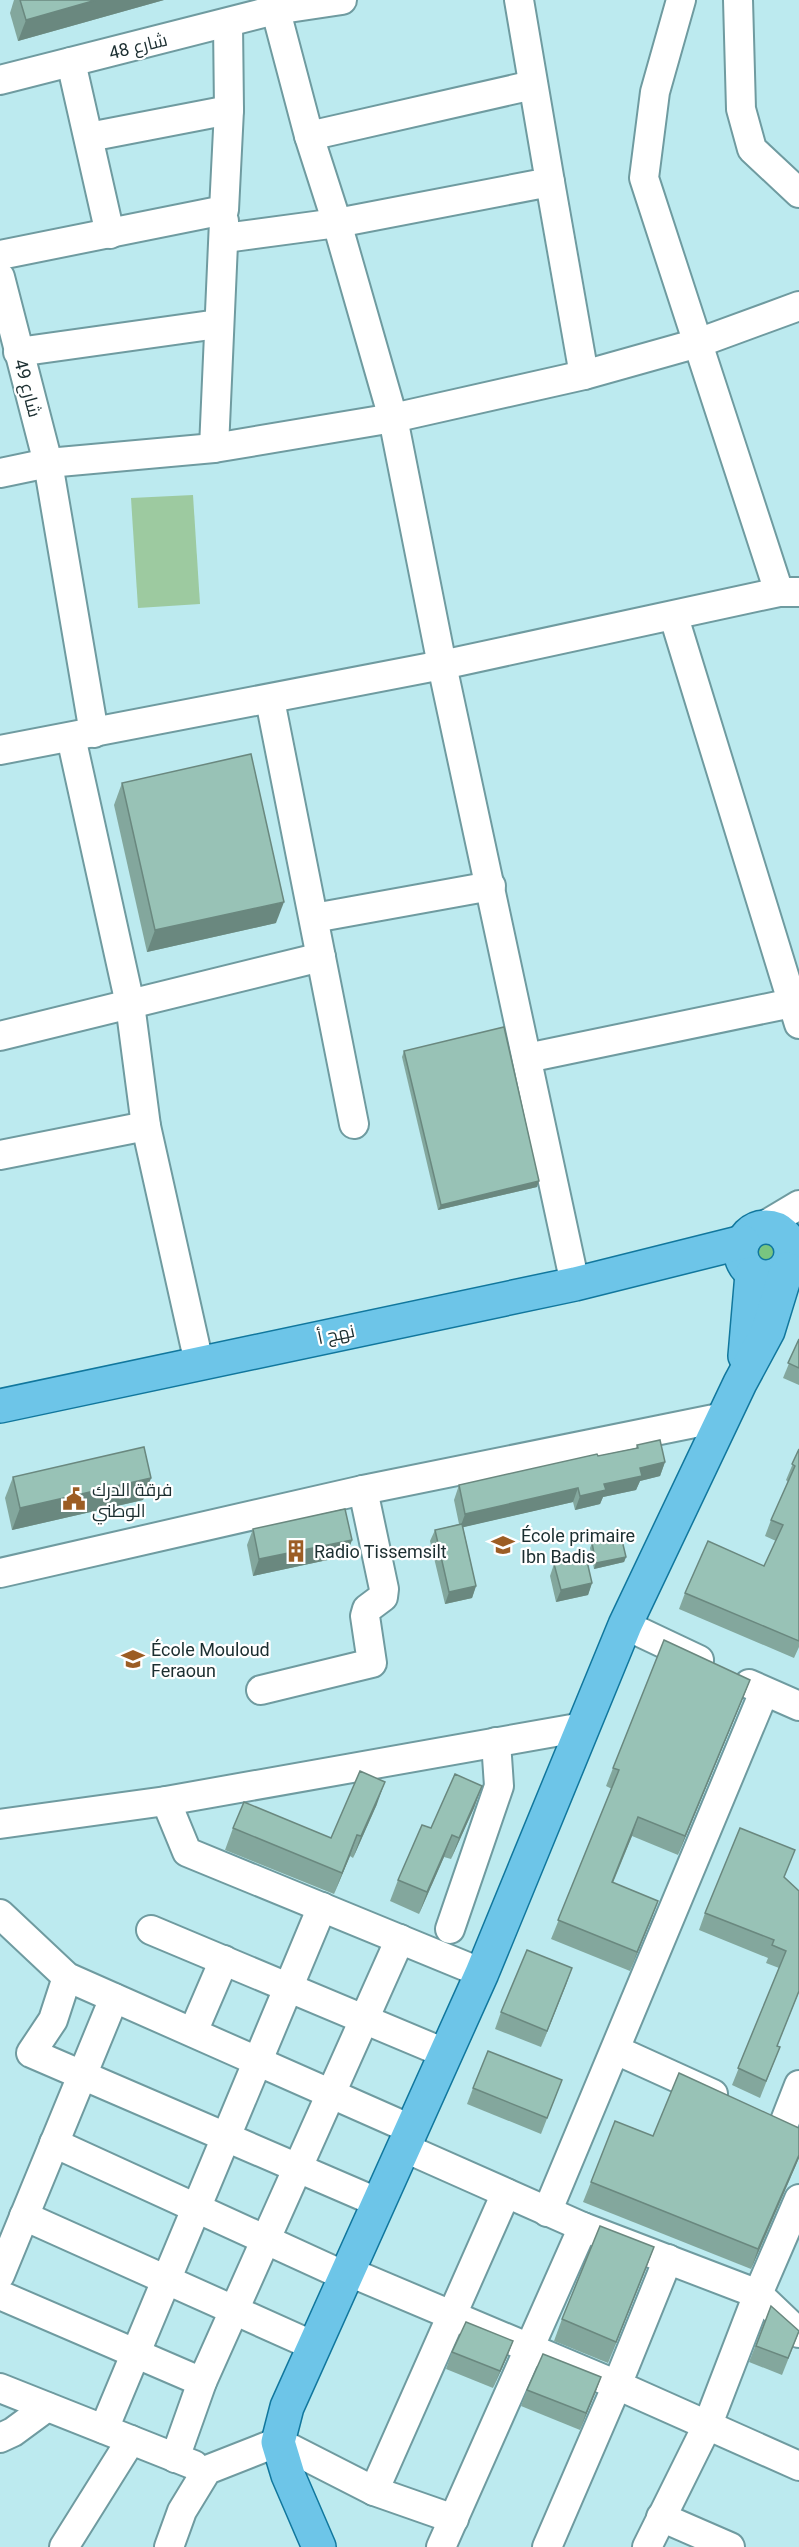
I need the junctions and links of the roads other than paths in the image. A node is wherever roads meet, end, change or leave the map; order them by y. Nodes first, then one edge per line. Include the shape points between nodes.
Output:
1 (342, 0) edge
2 (519, 0) edge
3 (681, 0) edge
4 (738, 0) edge
5 (274, 5) edge
6 (228, 24) junction
7 (71, 62) junction
8 (0, 80) edge
9 (533, 85) junction
10 (229, 110) junction
11 (309, 136) junction
12 (89, 137) junction
13 (550, 182) junction
14 (799, 193) edge
15 (224, 210) junction
16 (337, 223) junction
17 (110, 234) junction
18 (225, 238) junction
19 (0, 255) edge
20 (0, 277) edge
21 (799, 306) edge
22 (218, 324) junction
23 (698, 343) junction
24 (18, 352) junction
25 (584, 375) junction
26 (393, 418) junction
27 (214, 448) junction
28 (48, 463) junction
29 (0, 473) edge
30 (789, 592) edge
31 (674, 617) junction
32 (442, 665) junction
33 (270, 700) junction
34 (83, 735) junction
35 (0, 750) edge
36 (490, 886) junction
37 (314, 918) junction
38 (321, 957) junction
39 (130, 1004) junction
40 (796, 1014) edge
41 (1, 1029) edge
42 (527, 1058) junction
43 (354, 1124) dead end
44 (146, 1126) junction
45 (0, 1155) edge
46 (799, 1205) edge
47 (793, 1256) edge
48 (671, 1260) junction
49 (751, 1263) junction
50 (575, 1284) junction
51 (199, 1363) junction
52 (740, 1383) junction
53 (0, 1406) edge
54 (723, 1417) junction
55 (363, 1490) junction
56 (0, 1573) edge
57 (625, 1625) junction
58 (261, 1690) dead end
59 (764, 1692) junction
60 (799, 1706) edge
61 (584, 1726) junction
62 (496, 1742) junction
63 (166, 1801) junction
64 (0, 1824) edge
65 (322, 1907) junction
66 (5, 1929) edge
67 (450, 1929) dead end
68 (151, 1930) dead end
69 (400, 1939) junction
70 (224, 1960) junction
71 (483, 1973) junction
72 (67, 1977) junction
73 (289, 1988) junction
74 (114, 1998) junction
75 (364, 2019) junction
76 (193, 2032) junction
77 (616, 2050) junction
78 (447, 2054) junction
79 (258, 2061) junction
80 (82, 2075) junction
81 (799, 2085) edge
82 (331, 2094) junction
83 (771, 2121) edge
84 (226, 2137) junction
85 (409, 2139) junction
86 (54, 2143) junction
87 (297, 2168) junction
88 (507, 2193) junction
89 (799, 2199) edge
90 (379, 2203) junction
91 (196, 2208) junction
92 (547, 2212) junction
93 (13, 2226) edge
94 (584, 2227) junction
95 (265, 2240) junction
96 (668, 2259) junction
97 (346, 2273) junction
98 (0, 2275) edge
99 (166, 2280) junction
100 (758, 2294) junction
101 (0, 2295) edge
102 (234, 2310) junction
103 (451, 2314) junction
104 (799, 2333) edge
105 (314, 2346) junction
106 (529, 2348) junction
107 (135, 2354) junction
108 (202, 2382) junction
109 (617, 2385) junction
110 (0, 2388) edge
111 (47, 2407) junction
112 (708, 2424) junction
113 (104, 2429) junction
114 (0, 2438) edge
115 (131, 2440) junction
116 (278, 2442) junction
117 (176, 2458) junction
118 (799, 2466) edge
119 (207, 2470) junction
120 (374, 2492) junction
121 (661, 2517) junction
122 (454, 2519) junction
123 (64, 2547) edge
124 (169, 2547) edge
125 (319, 2547) edge
126 (441, 2547) edge
127 (547, 2547) edge
128 (647, 2547) edge
129 (730, 2547) edge

1 - 5 street, شارع 48
2 - 9 street
3 - 23 street via 655,92 644,178
4 - 14 street via 741,109 753,149
5 - 6 street, شارع 48
5 - 11 street
6 - 7 street, شارع 48
6 - 10 street
7 - 8 street, شارع 48
7 - 12 street
9 - 11 street
9 - 13 street
10 - 12 street
10 - 15 street
11 - 16 street
12 - 17 street
13 - 16 street
13 - 25 street
15 - 17 street
15 - 18 street
16 - 18 street
16 - 26 street
17 - 19 street
18 - 22 street
20 - 24 street, شارع 49
21 - 23 street
22 - 24 street
22 - 27 street
23 - 25 street
23 - 30 street
24 - 28 street, شارع 49
25 - 26 street
26 - 27 street
26 - 32 street
27 - 28 street
28 - 29 street
28 - 34 street, شارع 49
30 - 31 street
31 - 32 street
31 - 40 street
32 - 33 street
32 - 36 street
33 - 34 street
33 - 37 street
34 - 35 street
34 - 39 street, شارع 49
36 - 37 street
36 - 42 street
37 - 38 street
38 - 39 street
38 - 43 street
39 - 41 street
39 - 44 street, شارع 49
40 - 42 street
42 - 50 street
44 - 45 street
44 - 51 street, شارع 49
46 - 49 street
47 - 49 main road via 772,1277
47 - 49 main road via 784,1234 770,1227
47 - 52 main road via 768,1331
48 - 49 main road, نهج أ
48 - 49 main road, نهج أ
48 - 50 main road, نهج أ
49 - 52 main road via 747,1346
50 - 51 main road, نهج أ
51 - 53 main road, نهج أ
52 - 54 main road
54 - 55 street
54 - 57 main road
55 - 56 street
55 - 58 street via 384,1589 383,1597 367,1609 365,1616 372,1663
57 - 59 street
57 - 61 main road
59 - 60 street
59 - 77 street
61 - 62 street
61 - 71 main road
62 - 63 street
62 - 67 street via 499,1786
63 - 64 street
63 - 65 street via 187,1852
65 - 69 street
65 - 73 street
66 - 72 street
68 - 70 street
69 - 71 street
69 - 75 street
70 - 73 street
70 - 76 street
71 - 78 main road
72 - 74 street
72 - 80 street via 53,2020 31,2053
73 - 75 street
73 - 79 street
74 - 76 street
74 - 80 street
75 - 78 street
75 - 82 street
76 - 79 street
77 - 83 street
77 - 92 street
78 - 85 main road
79 - 82 street
79 - 84 street
80 - 84 street
80 - 86 street
81 - 83 street
82 - 85 street
82 - 87 street
84 - 87 street
84 - 91 street
85 - 88 street
85 - 90 main road
86 - 91 street
86 - 93 street
87 - 90 street
87 - 95 street
88 - 92 street
88 - 103 street
89 - 100 street
90 - 97 main road
91 - 95 street
91 - 99 street
92 - 94 street
93 - 98 street
93 - 99 street
94 - 96 street
94 - 106 street
95 - 97 street
95 - 102 street
96 - 100 street
96 - 109 street
97 - 103 street
97 - 105 main road
99 - 102 street
99 - 107 street
100 - 104 street
100 - 112 street
101 - 107 street
102 - 105 street
102 - 108 street
103 - 106 street
103 - 120 street
105 - 116 main road via 287,2407
106 - 109 street
106 - 122 street
107 - 108 street
107 - 113 street
108 - 117 street
109 - 112 street
109 - 127 street
110 - 111 street
111 - 113 street
111 - 114 street
112 - 118 street
112 - 121 street
113 - 115 street
115 - 117 street
115 - 123 street
116 - 119 street
116 - 120 street
116 - 125 main road
117 - 119 street
119 - 124 street via 182,2511
120 - 122 street
121 - 128 street
121 - 129 street
122 - 126 street

